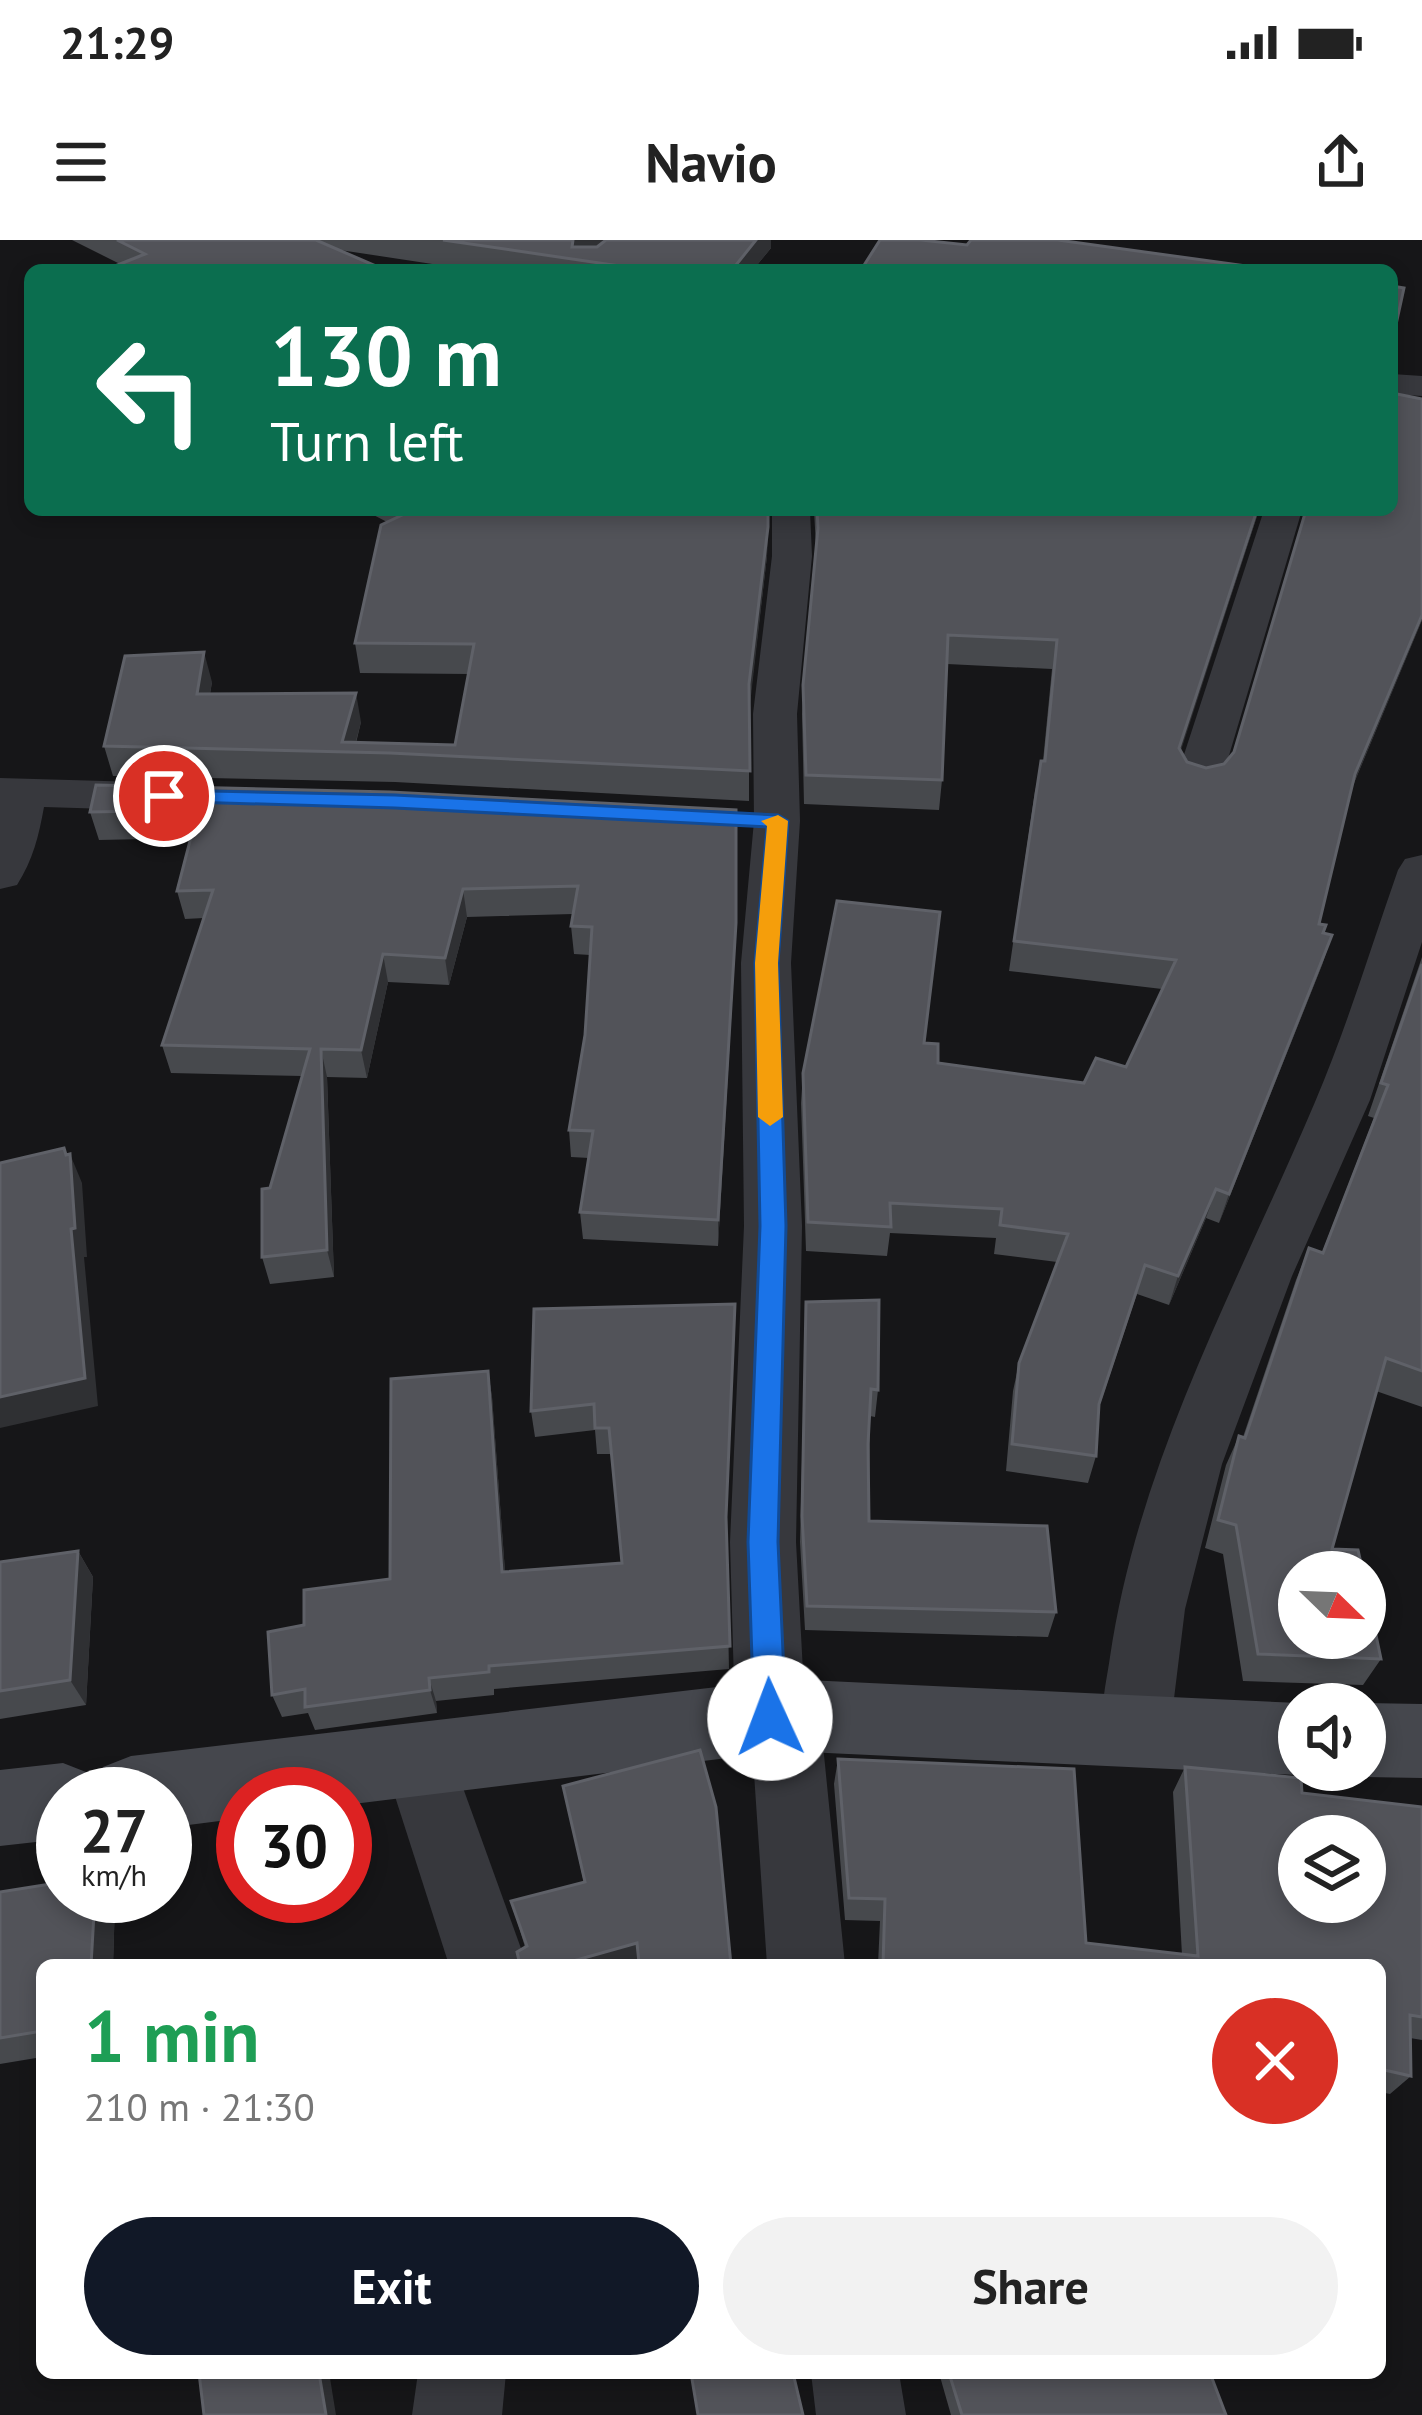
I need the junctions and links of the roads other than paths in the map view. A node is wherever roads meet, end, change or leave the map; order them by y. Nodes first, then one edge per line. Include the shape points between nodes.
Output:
1 (791, 516) edge
2 (1281, 516) edge
3 (1199, 779) edge
4 (12, 793) edge
5 (210, 797) edge
6 (1422, 870) edge
7 (0, 874) edge
8 (777, 1717) junction
9 (1135, 1731) junction
10 (1278, 1737) edge
11 (1386, 1740) edge
12 (1422, 1741) edge
13 (420, 1762) junction
14 (192, 1787) edge
15 (36, 1805) edge
16 (0, 1808) edge
17 (486, 1959) edge
18 (805, 1959) edge
19 (461, 2379) edge
20 (856, 2379) edge
21 (457, 2415) edge
22 (861, 2415) edge

1 - 8 street via 776,714 755,820 773,1226 763,1542
2 - 3 street
4 - 5 street
4 - 7 street via 13,847
6 - 9 street via 1343,1100 1190,1464 1151,1610
8 - 9 main road
8 - 13 main road
8 - 18 street
9 - 10 main road
11 - 12 main road
13 - 14 main road
13 - 17 street
15 - 16 main road
19 - 21 street
20 - 22 street

